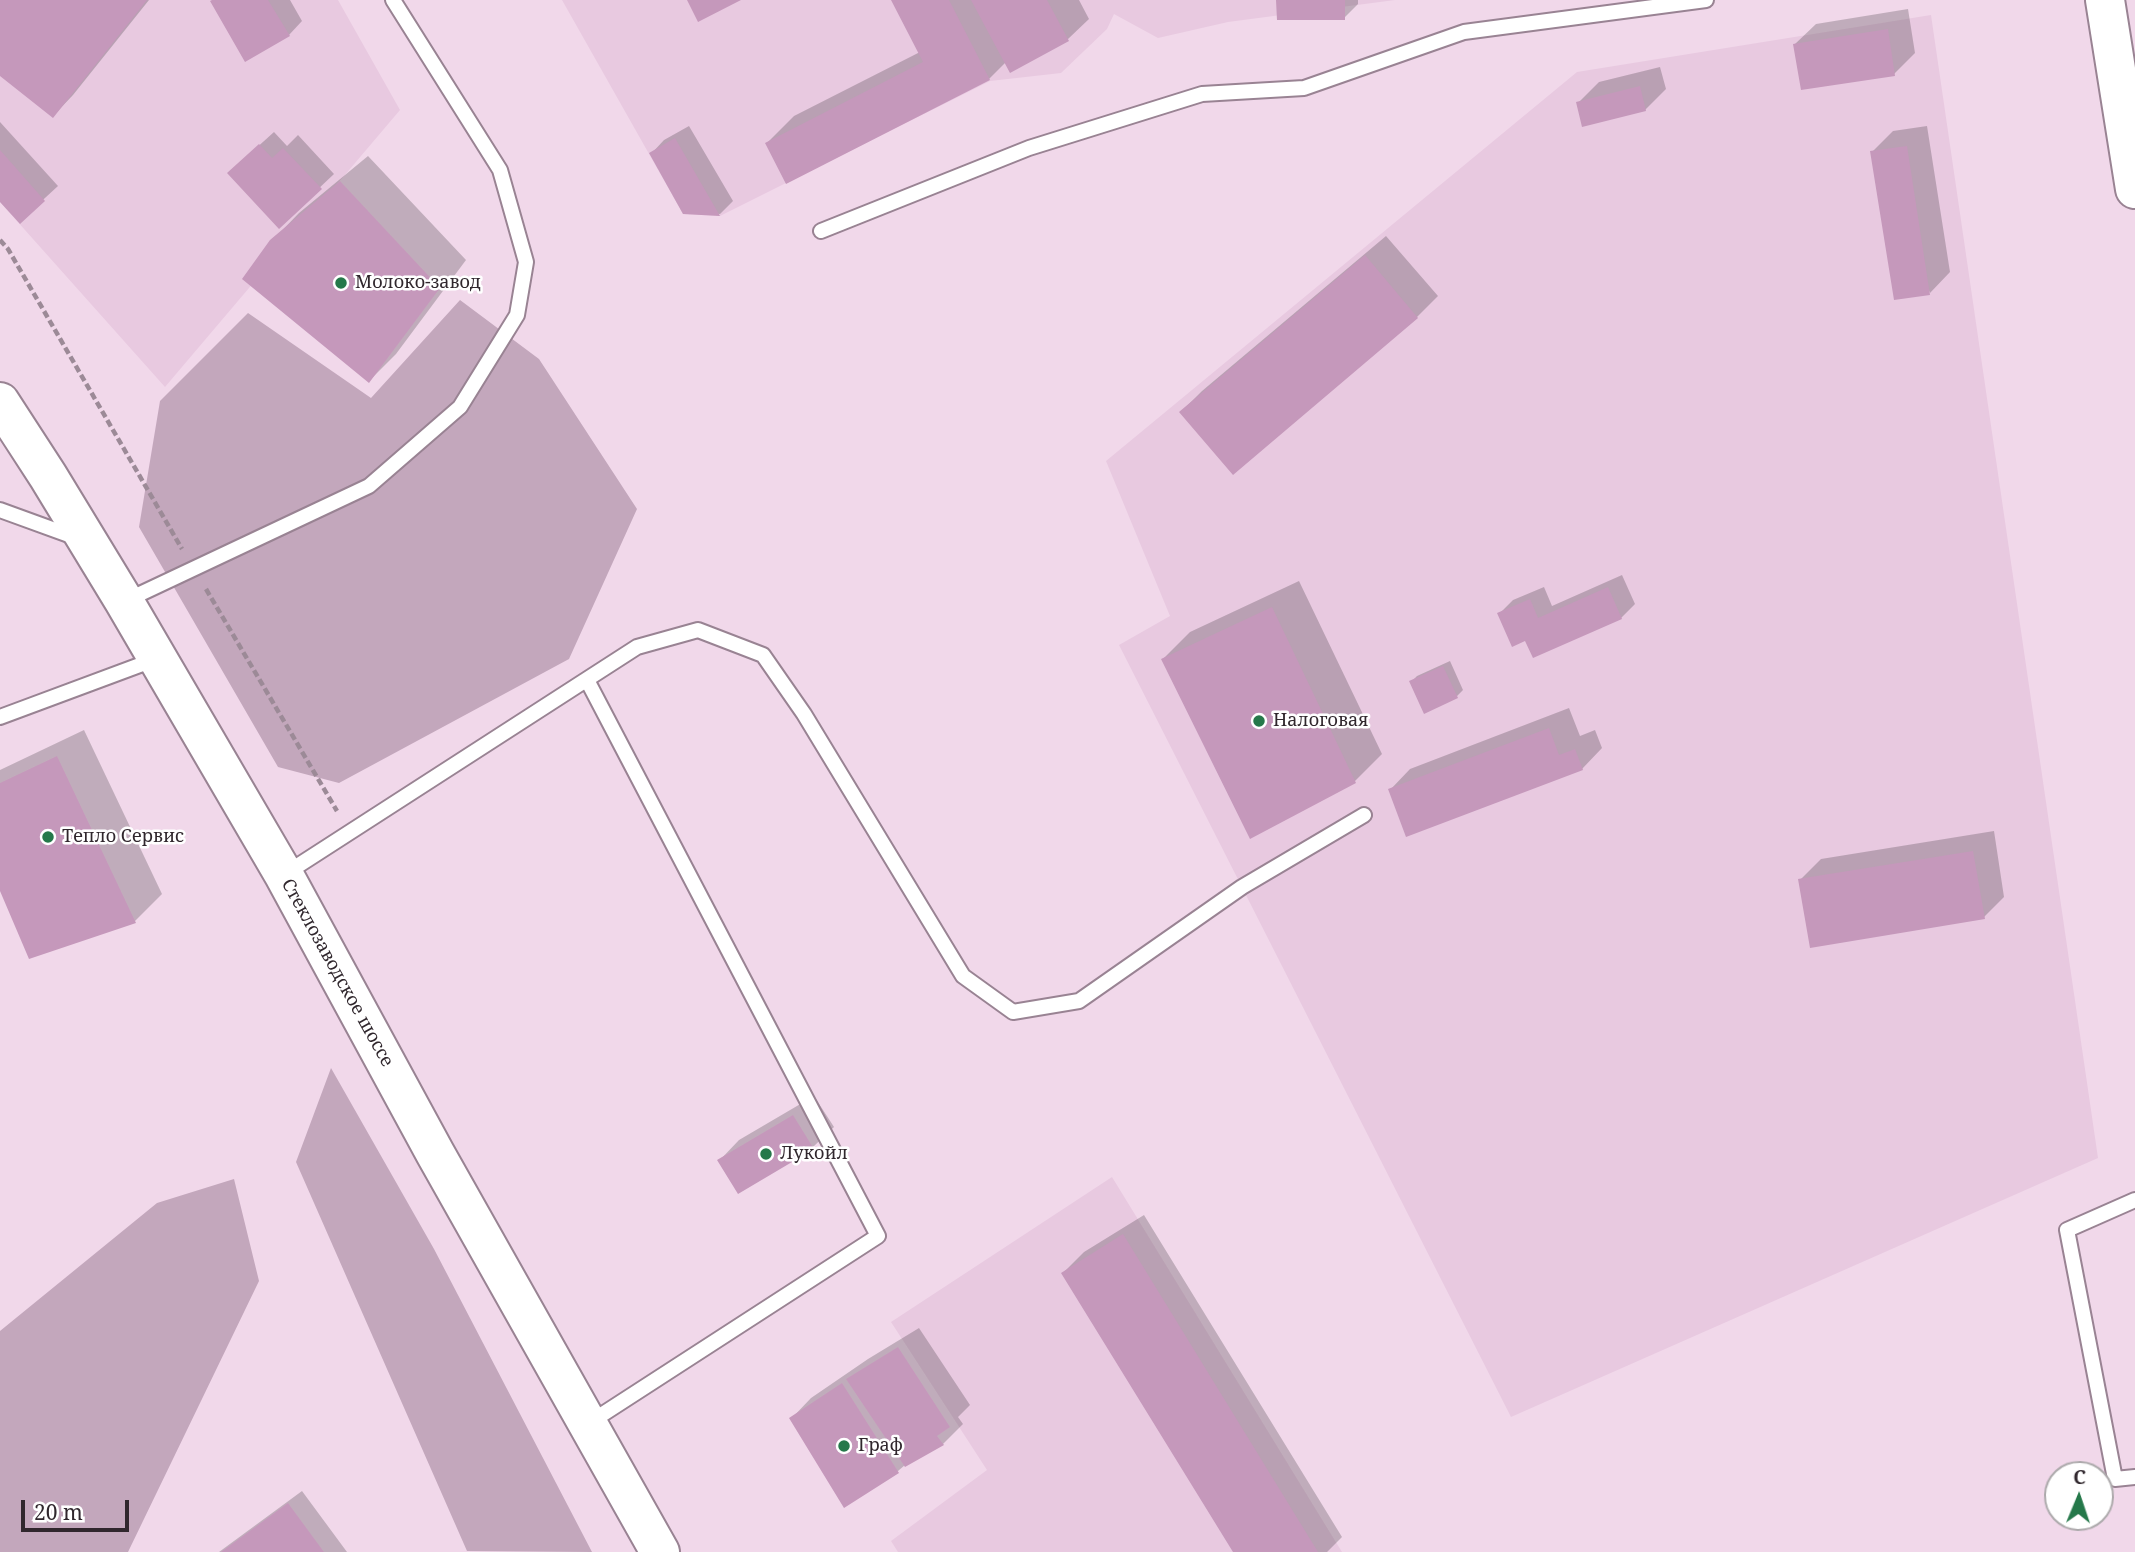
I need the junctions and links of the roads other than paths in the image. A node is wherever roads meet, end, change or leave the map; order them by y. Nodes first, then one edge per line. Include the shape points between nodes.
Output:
1 (393, 0) edge
2 (1706, 0) edge
3 (2105, 0) edge
4 (2135, 189) edge
5 (821, 231) dead end
6 (0, 402) edge
7 (0, 510) edge
8 (88, 542) junction
9 (124, 601) junction
10 (157, 659) junction
11 (587, 680) junction
12 (0, 717) edge
13 (1364, 815) dead end
14 (284, 875) junction
15 (2135, 1200) edge
16 (588, 1424) junction
17 (2135, 1477) edge
18 (660, 1552) edge

1 - 9 lane via 500,170 526,262 517,316 460,407 369,485
2 - 5 lane via 1464,32 1304,88 1202,94 1029,148
3 - 4 main road
6 - 8 main road, Стеклозаводское шоссе
7 - 8 lane
8 - 9 main road, Стеклозаводское шоссе
9 - 10 main road, Стеклозаводское шоссе
10 - 12 lane
10 - 14 main road, Стеклозаводское шоссе
11 - 13 lane via 637,647 698,630 763,655 804,714 963,976 1013,1012 1079,1001 1241,887
11 - 14 lane
11 - 16 lane via 878,1236
14 - 16 main road, Стеклозаводское шоссе
15 - 17 lane via 2067,1230 2115,1479
16 - 18 main road, Стеклозаводское шоссе

